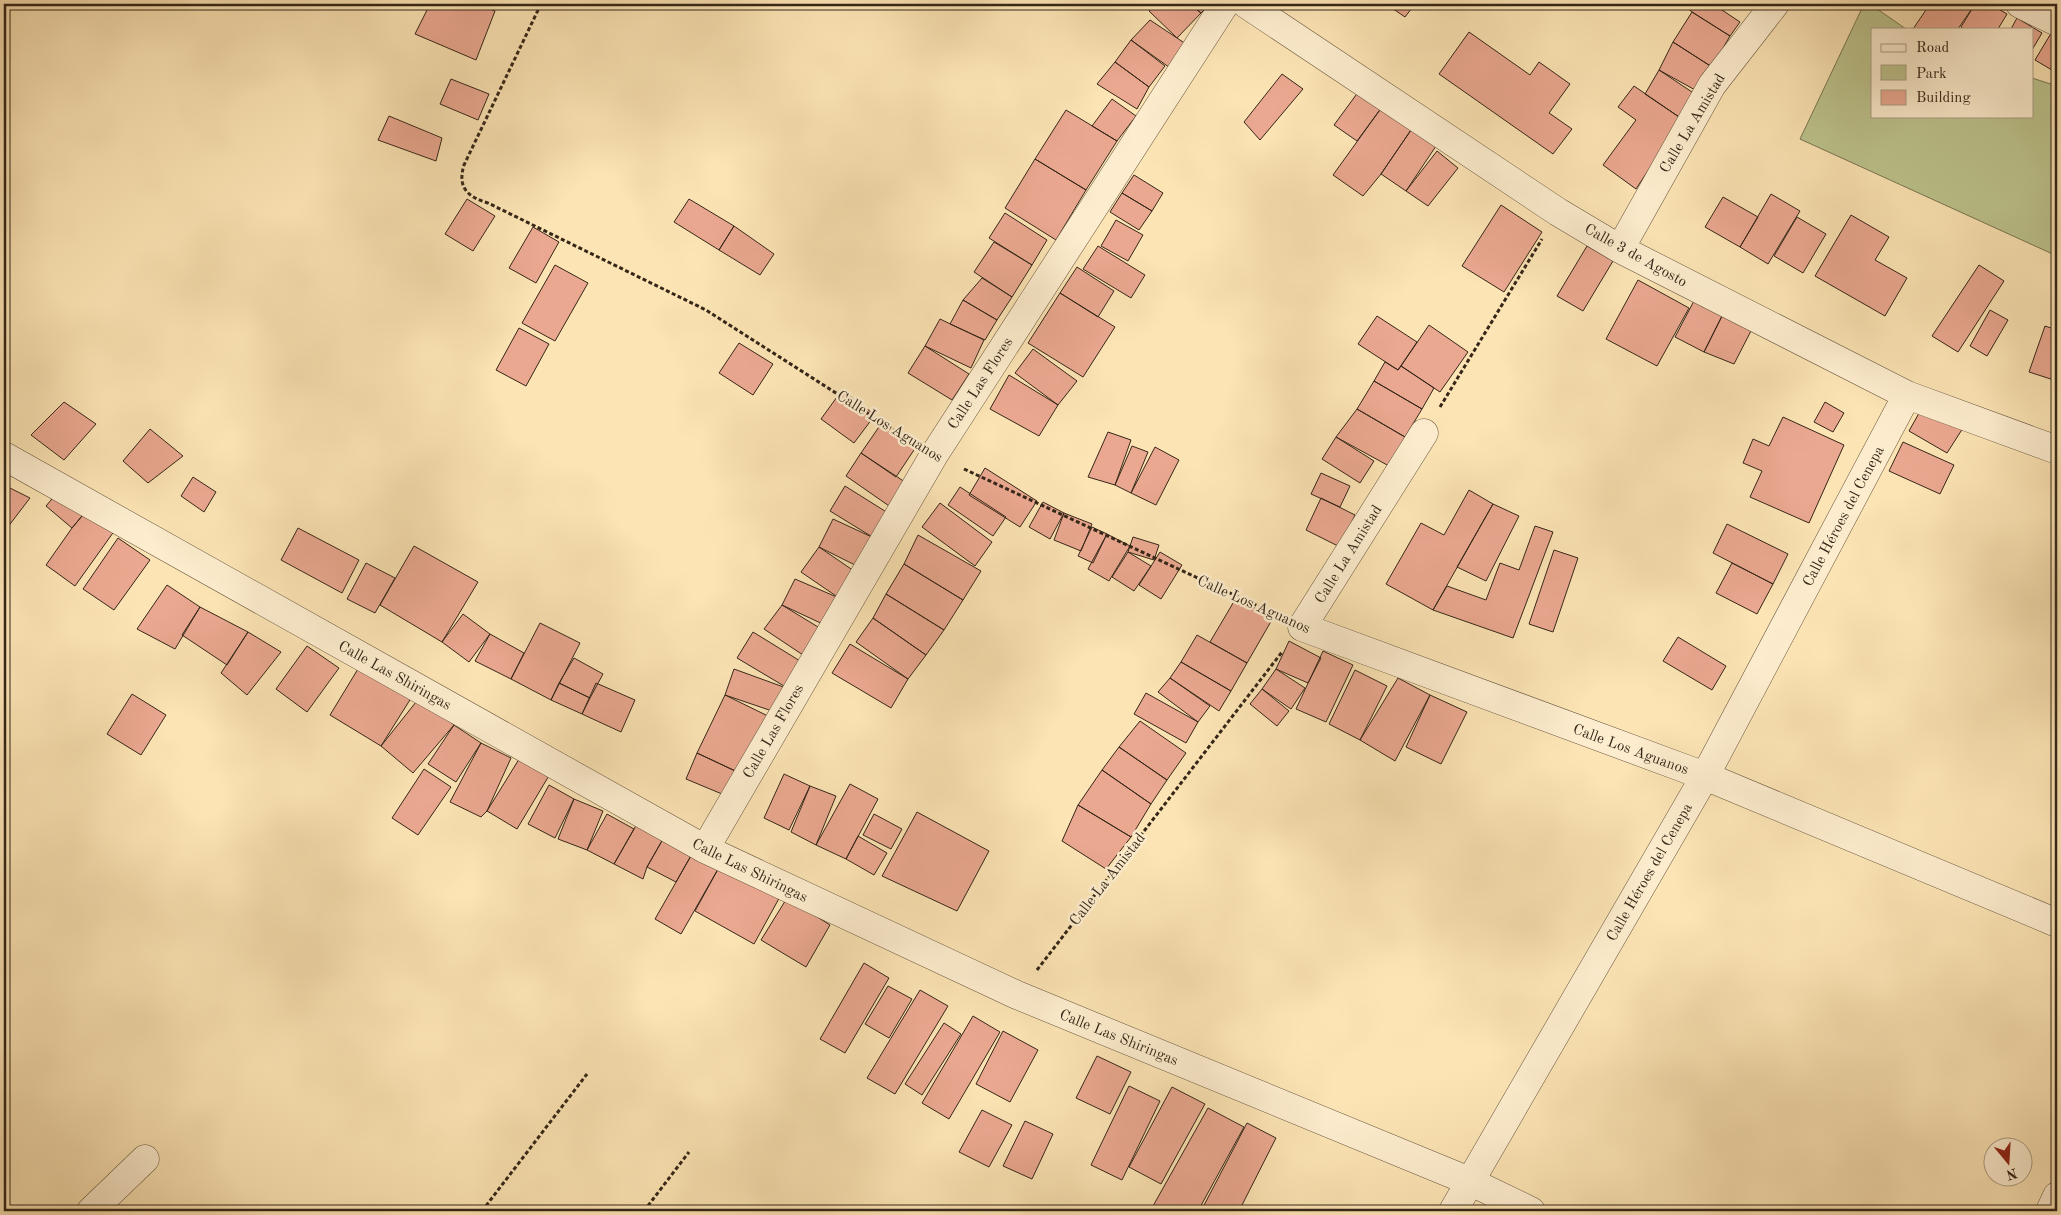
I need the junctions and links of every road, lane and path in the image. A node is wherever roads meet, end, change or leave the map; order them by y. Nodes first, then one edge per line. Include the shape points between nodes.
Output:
1 (541, 4) edge
2 (1225, 4) edge
3 (1246, 4) edge
4 (1774, 4) edge
5 (2020, 4) edge
6 (2057, 22) edge
7 (1558, 212) junction
8 (1620, 249) junction
9 (1907, 395) junction
10 (1424, 433) joint
11 (2057, 450) edge
12 (4, 456) edge
13 (934, 456) junction
14 (1302, 627) junction
15 (1705, 776) junction
16 (705, 849) junction
17 (2057, 923) edge
18 (1017, 995) junction
19 (587, 1074) dead end
20 (688, 1152) dead end
21 (145, 1159) dead end
22 (1469, 1181) junction
23 (2057, 1196) edge
24 (91, 1211) edge
25 (482, 1211) edge
26 (644, 1211) edge
27 (1454, 1211) edge
28 (1531, 1211) edge
29 (2050, 1211) edge

1 - 13 path, Calle Los Aguanos via 464,165 460,177 465,190 473,198 706,310
2 - 13 street, Calle Las Flores
3 - 7 street, Calle 3 de Agosto
4 - 8 street, Calle La Amistad via 1712,85
5 - 6 street
7 - 8 street, Calle 3 de Agosto
7 - 10 path
8 - 9 street, Calle 3 de Agosto
9 - 11 street, Calle 3 de Agosto
9 - 15 street, Calle Héroes del Cenepa
10 - 14 street, Calle La Amistad
12 - 16 street, Calle Las Shiringas
13 - 14 path, Calle Los Aguanos
13 - 16 street, Calle Las Flores
14 - 15 street, Calle Los Aguanos
14 - 18 path, Calle La Amistad
15 - 17 street, Calle Los Aguanos
15 - 22 street, Calle Héroes del Cenepa
16 - 18 street, Calle Las Shiringas
18 - 22 street, Calle Las Shiringas
19 - 25 path
20 - 26 path
21 - 24 street
22 - 27 street, Calle Héroes del Cenepa
22 - 28 street, Calle Las Shiringas
23 - 29 street

